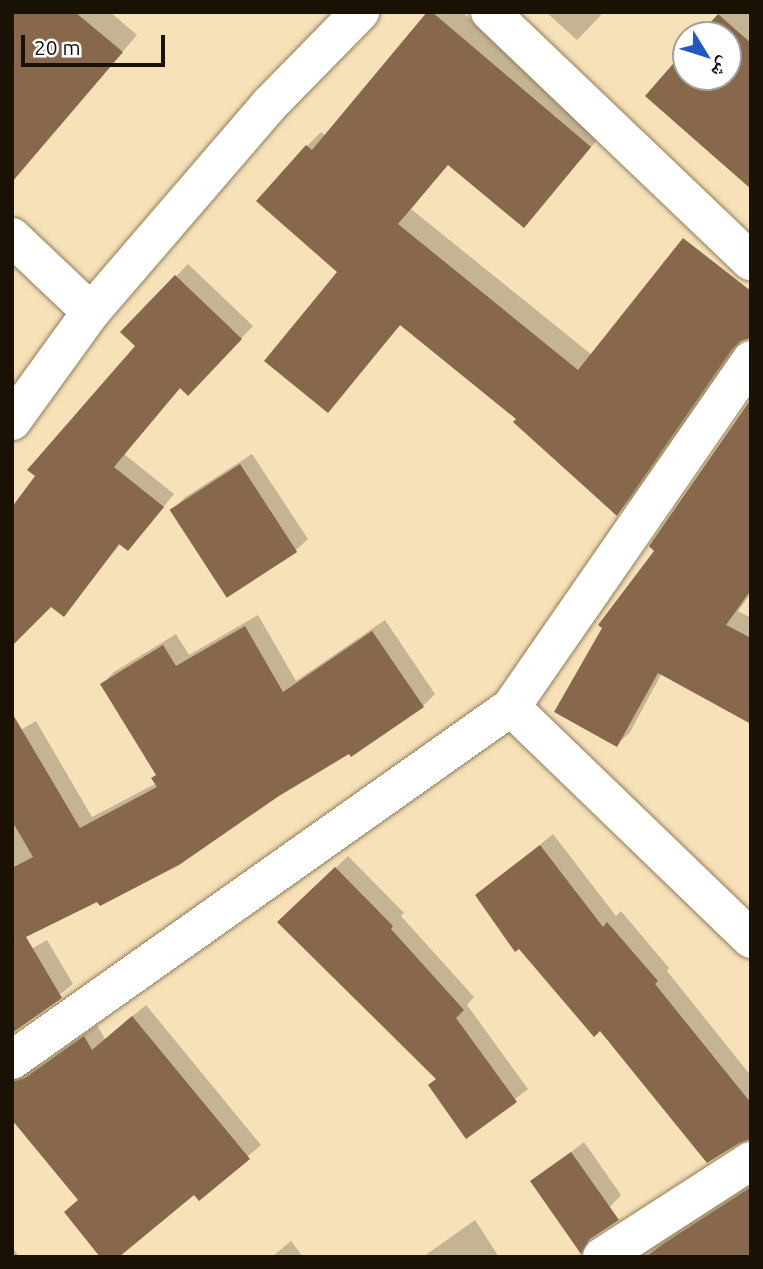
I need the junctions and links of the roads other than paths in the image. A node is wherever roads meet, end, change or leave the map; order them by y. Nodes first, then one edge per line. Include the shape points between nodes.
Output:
1 (360, 12) edge
2 (489, 12) edge
3 (12, 237) edge
4 (751, 261) edge
5 (91, 312) junction
6 (751, 360) edge
7 (12, 421) edge
8 (511, 707) junction
9 (750, 936) edge
10 (12, 1060) edge
11 (751, 1161) edge
12 (602, 1257) edge

1 - 5 street via 270,104
2 - 4 street
3 - 5 street
5 - 7 street
6 - 8 street
8 - 9 street
8 - 10 street
11 - 12 street

